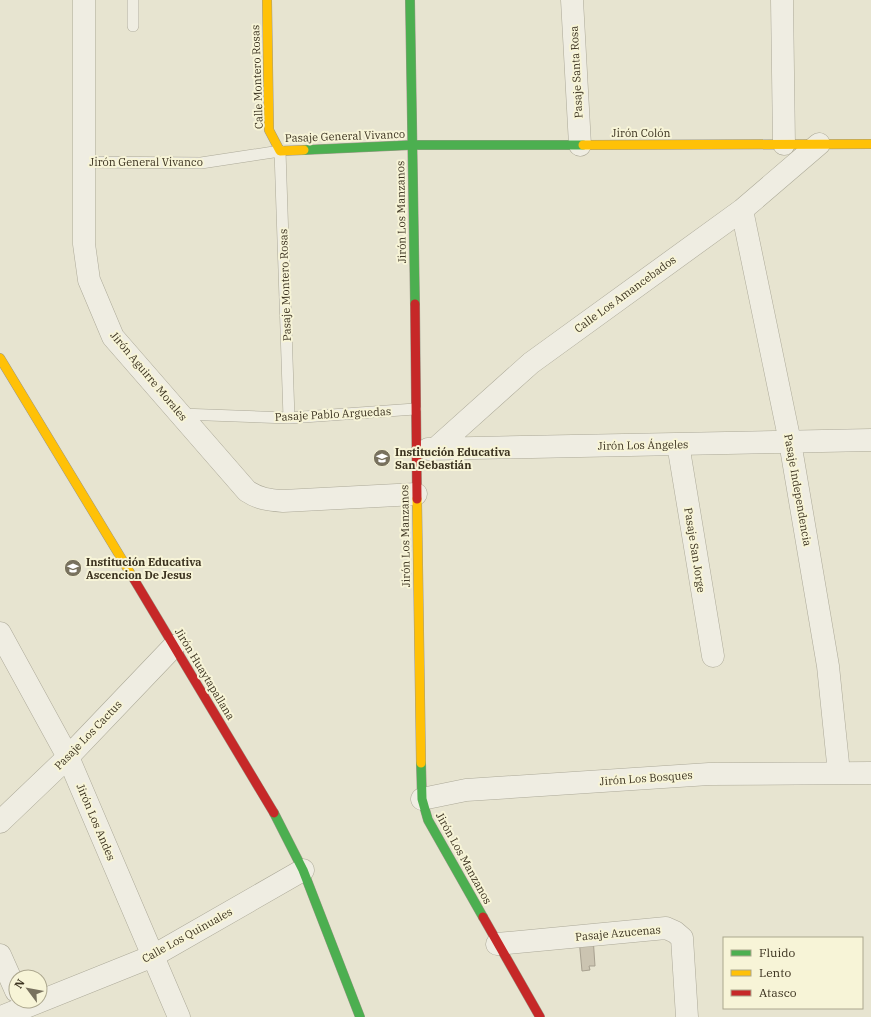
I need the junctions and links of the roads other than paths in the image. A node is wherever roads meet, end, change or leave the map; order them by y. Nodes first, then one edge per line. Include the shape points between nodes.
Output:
1 (84, 0) edge
2 (133, 0) edge
3 (267, 0) edge
4 (410, 0) edge
5 (572, 0) edge
6 (782, 0) edge
7 (133, 26) dead end
8 (784, 144) junction
9 (819, 144) junction
10 (871, 144) edge
11 (412, 145) junction
12 (580, 145) junction
13 (280, 151) junction
14 (84, 162) junction
15 (742, 210) junction
16 (0, 358) edge
17 (415, 409) junction
18 (180, 414) junction
19 (289, 418) junction
20 (871, 440) edge
21 (790, 442) junction
22 (678, 444) junction
23 (425, 449) junction
24 (416, 494) junction
25 (0, 634) edge
26 (174, 646) junction
27 (713, 656) dead end
28 (68, 757) junction
29 (839, 773) junction
30 (871, 773) edge
31 (422, 799) junction
32 (0, 822) edge
33 (303, 870) junction
34 (497, 944) junction
35 (0, 955) edge
36 (153, 956) junction
37 (8, 973) edge
38 (48, 991) edge
39 (10, 1009) edge
40 (1, 1017) edge
41 (179, 1017) edge
42 (360, 1017) edge
43 (540, 1017) edge
44 (687, 1017) edge

1 - 14 street, Jirón Aguirre Morales
2 - 7 lane
3 - 13 street, Calle Montero Rosas via 269,130
4 - 11 street, Jirón Los Manzanos
5 - 12 street, Pasaje Santa Rosa
6 - 8 street
8 - 9 street, Jirón Colón
8 - 12 street, Jirón Colón
9 - 10 street, Jirón Colón
9 - 15 street, Calle Los Amancebados
11 - 12 street, Jirón Colón
11 - 13 street, Pasaje General Vivanco
11 - 17 street, Jirón Los Manzanos
13 - 14 lane, Jirón General Vivanco via 201,163
13 - 19 lane, Pasaje Montero Rosas
14 - 18 street, Jirón Aguirre Morales via 84,244 89,280 113,337
15 - 21 street, Pasaje Independencia
15 - 23 street, Calle Los Amancebados via 531,363
16 - 26 street, Jirón Huaytapallana
17 - 19 lane, Pasaje Pablo Arguedas
17 - 23 street, Jirón Los Manzanos
18 - 19 lane, Pasaje Pablo Arguedas
18 - 24 street, Jirón Aguirre Morales via 247,490 257,497 283,501
20 - 21 street, Jirón Los Ángeles
21 - 22 street, Jirón Los Ángeles
21 - 29 street, Pasaje Independencia via 828,666
22 - 23 street, Jirón Los Ángeles
22 - 27 street, Pasaje San Jorge
23 - 24 street, Jirón Los Manzanos
24 - 31 street, Jirón Los Manzanos
25 - 28 street, Jirón Los Andes
26 - 28 street, Pasaje Los Cactus
26 - 33 street, Jirón Huaytapallana via 269,803
28 - 32 street, Pasaje Los Cactus
28 - 36 street, Jirón Los Andes
29 - 30 street, Jirón Los Bosques
29 - 31 street, Jirón Los Bosques via 709,774 466,790
31 - 34 street, Jirón Los Manzanos via 428,820
33 - 36 street, Calle Los Quinuales
33 - 42 street, Jirón Huaytapallana
34 - 43 street, Jirón Los Manzanos
34 - 44 street, Pasaje Azucenas via 666,928 682,938
35 - 37 street
36 - 38 street, Calle Los Quinuales
36 - 41 street, Jirón Los Andes
39 - 40 street, Calle Los Quinuales

